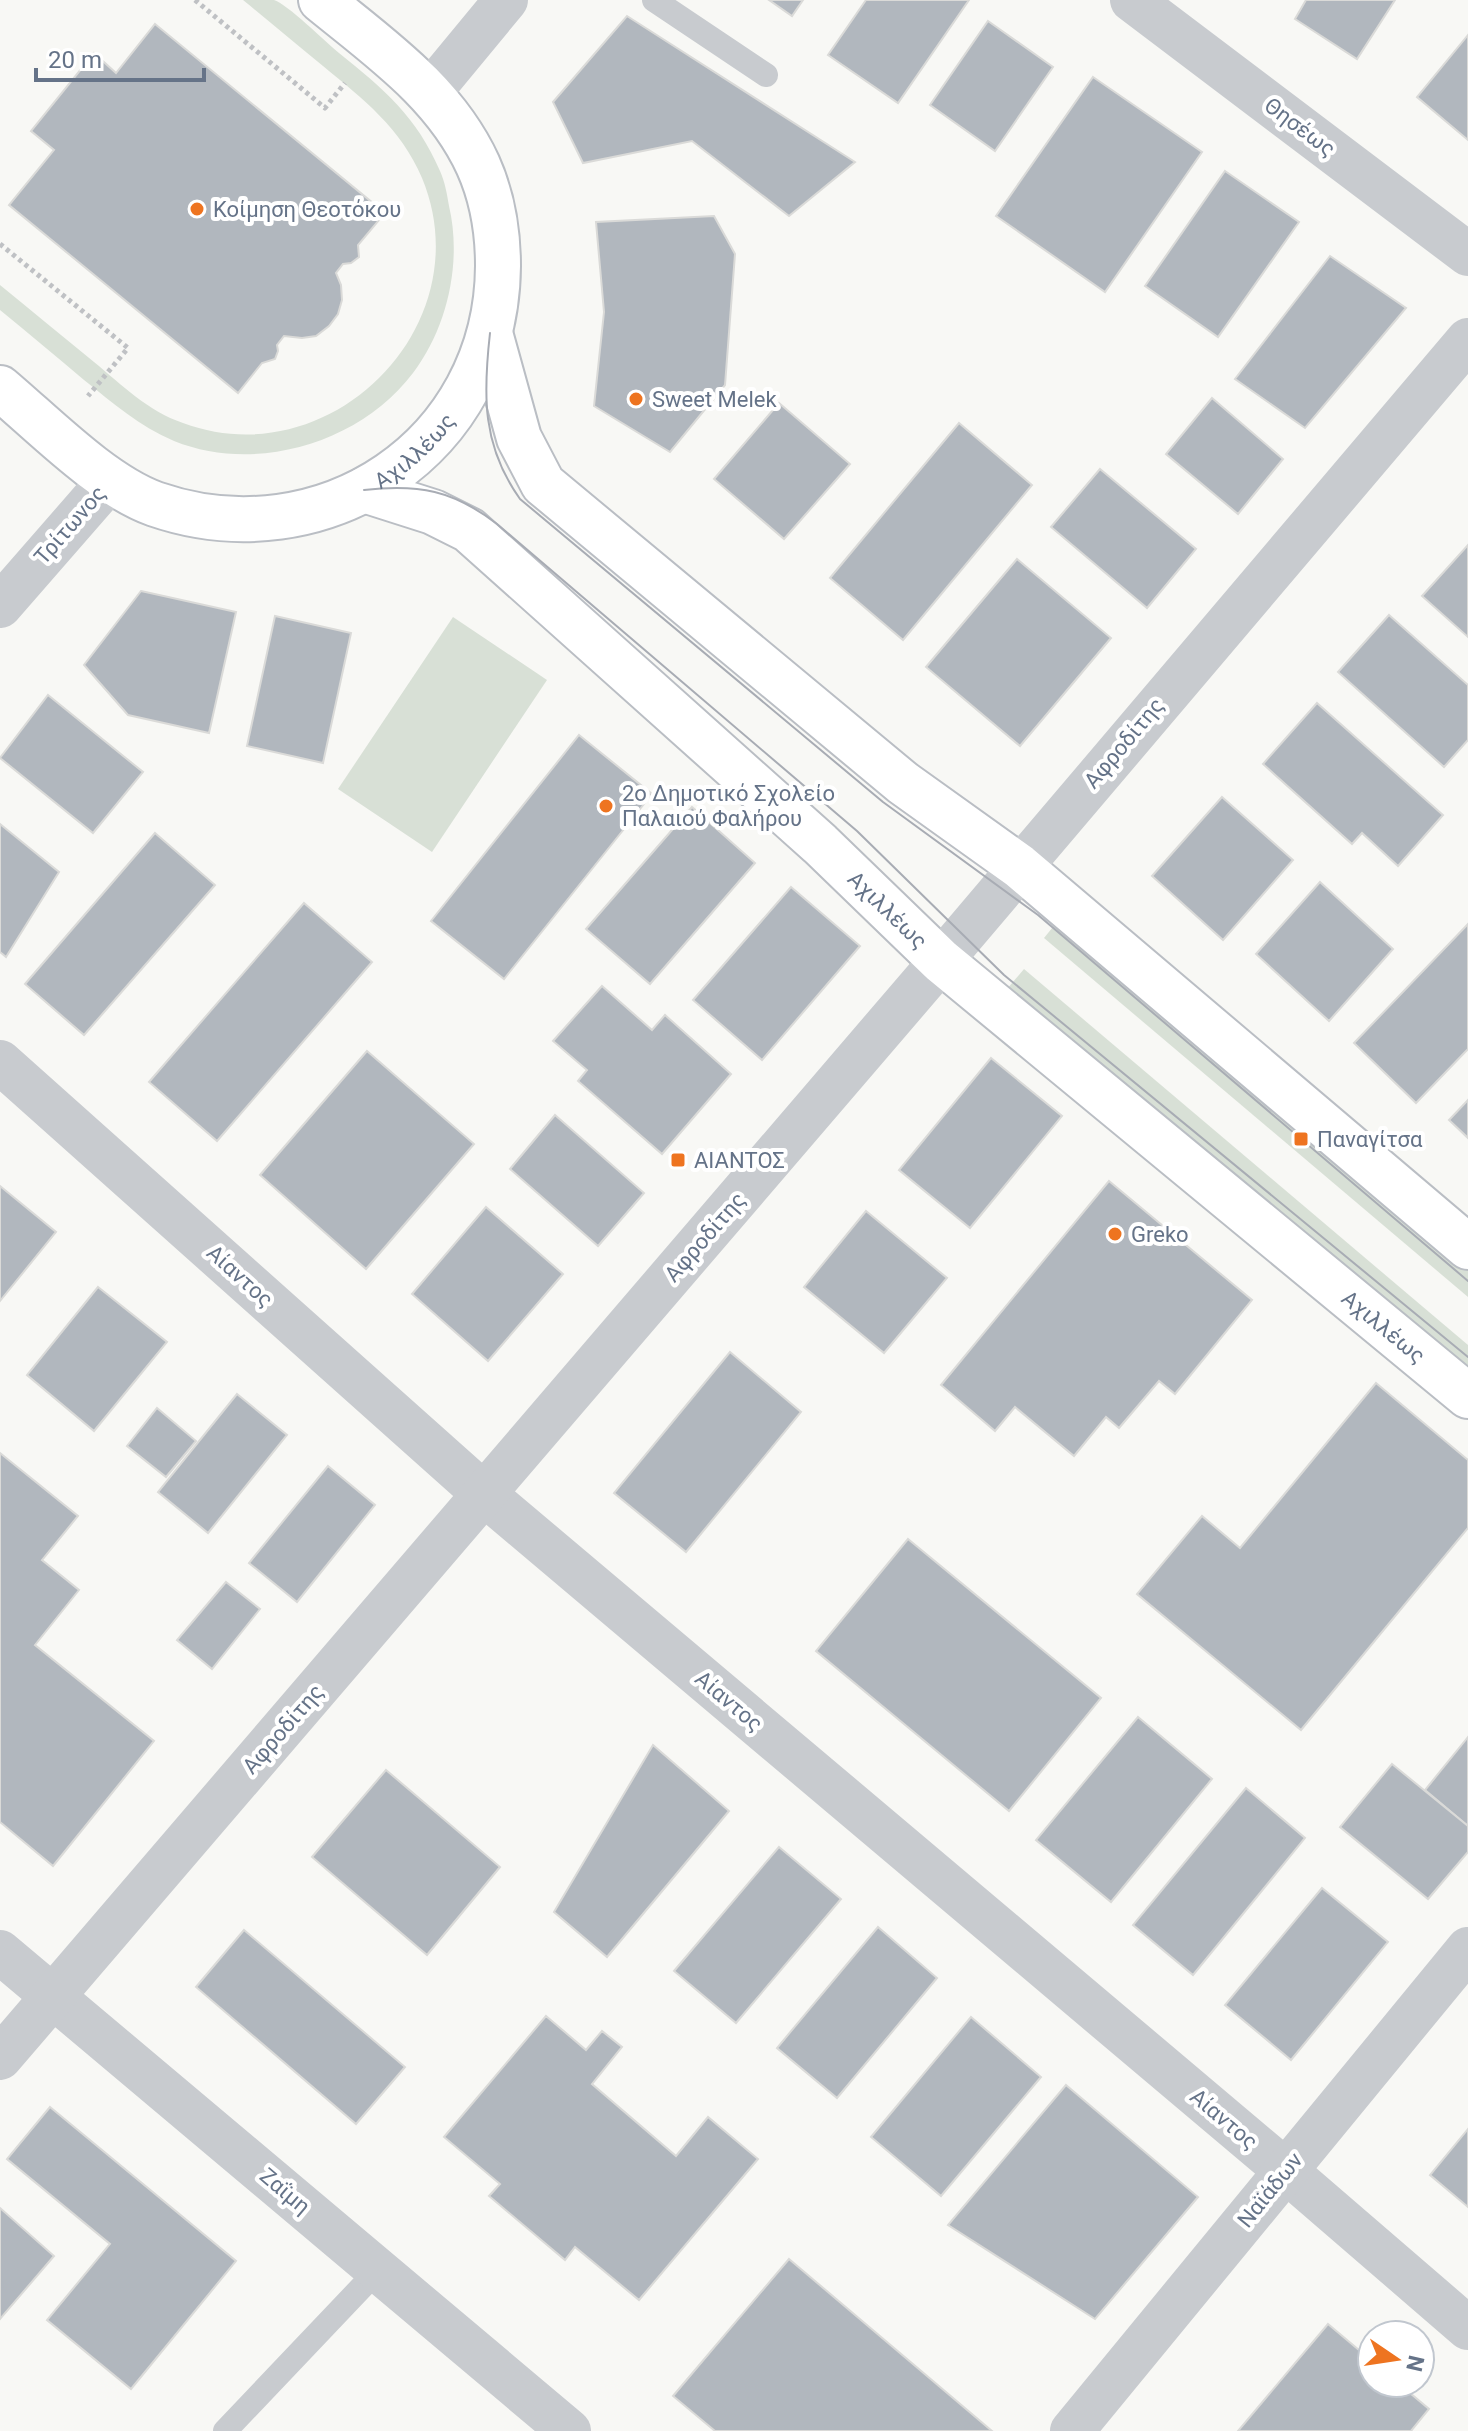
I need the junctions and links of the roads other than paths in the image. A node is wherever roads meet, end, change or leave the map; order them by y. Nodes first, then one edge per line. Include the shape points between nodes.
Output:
1 (321, 0) edge
2 (506, 0) edge
3 (654, 0) edge
4 (1132, 0) edge
5 (766, 75) dead end
6 (430, 92) junction
7 (1468, 254) edge
8 (490, 333) junction
9 (1468, 340) edge
10 (0, 388) edge
11 (109, 481) junction
12 (364, 490) junction
13 (0, 606) edge
14 (1019, 866) junction
15 (941, 961) junction
16 (0, 1062) edge
17 (1468, 1247) edge
18 (1468, 1396) edge
19 (484, 1494) junction
20 (1468, 1949) edge
21 (0, 1952) edge
22 (53, 1997) junction
23 (0, 2058) edge
24 (1286, 2171) junction
25 (378, 2270) junction
26 (1468, 2328) edge
27 (225, 2431) edge
28 (569, 2431) edge
29 (1072, 2431) edge

1 - 6 main road
2 - 6 street
3 - 5 lane
4 - 7 street, Θησέως
6 - 8 main road via 464,138 492,208 498,249
8 - 12 main road, Αχιλλέως via 455,409 397,470
8 - 14 main road via 519,438 543,484 903,783
9 - 14 street, Αφροδίτης
10 - 11 main road
11 - 12 main road via 167,507 239,521 322,509
11 - 13 street, Τρίτωνος
12 - 15 main road, Αχιλλέως via 433,512 469,530 820,844
14 - 15 street, Αφροδίτης
14 - 17 main road
15 - 18 main road, Αχιλλέως
15 - 19 street, Αφροδίτης
16 - 19 street, Αίαντος
19 - 22 street, Αφροδίτης
19 - 24 street, Αίαντος
20 - 24 street, Ναϊάδων
21 - 22 street, Ζαΐμη
22 - 23 street, Αφροδίτης
22 - 25 street, Ζαΐμη
24 - 26 street, Αίαντος
24 - 29 street, Ναϊάδων
25 - 27 lane
25 - 28 street, Ζαΐμη

